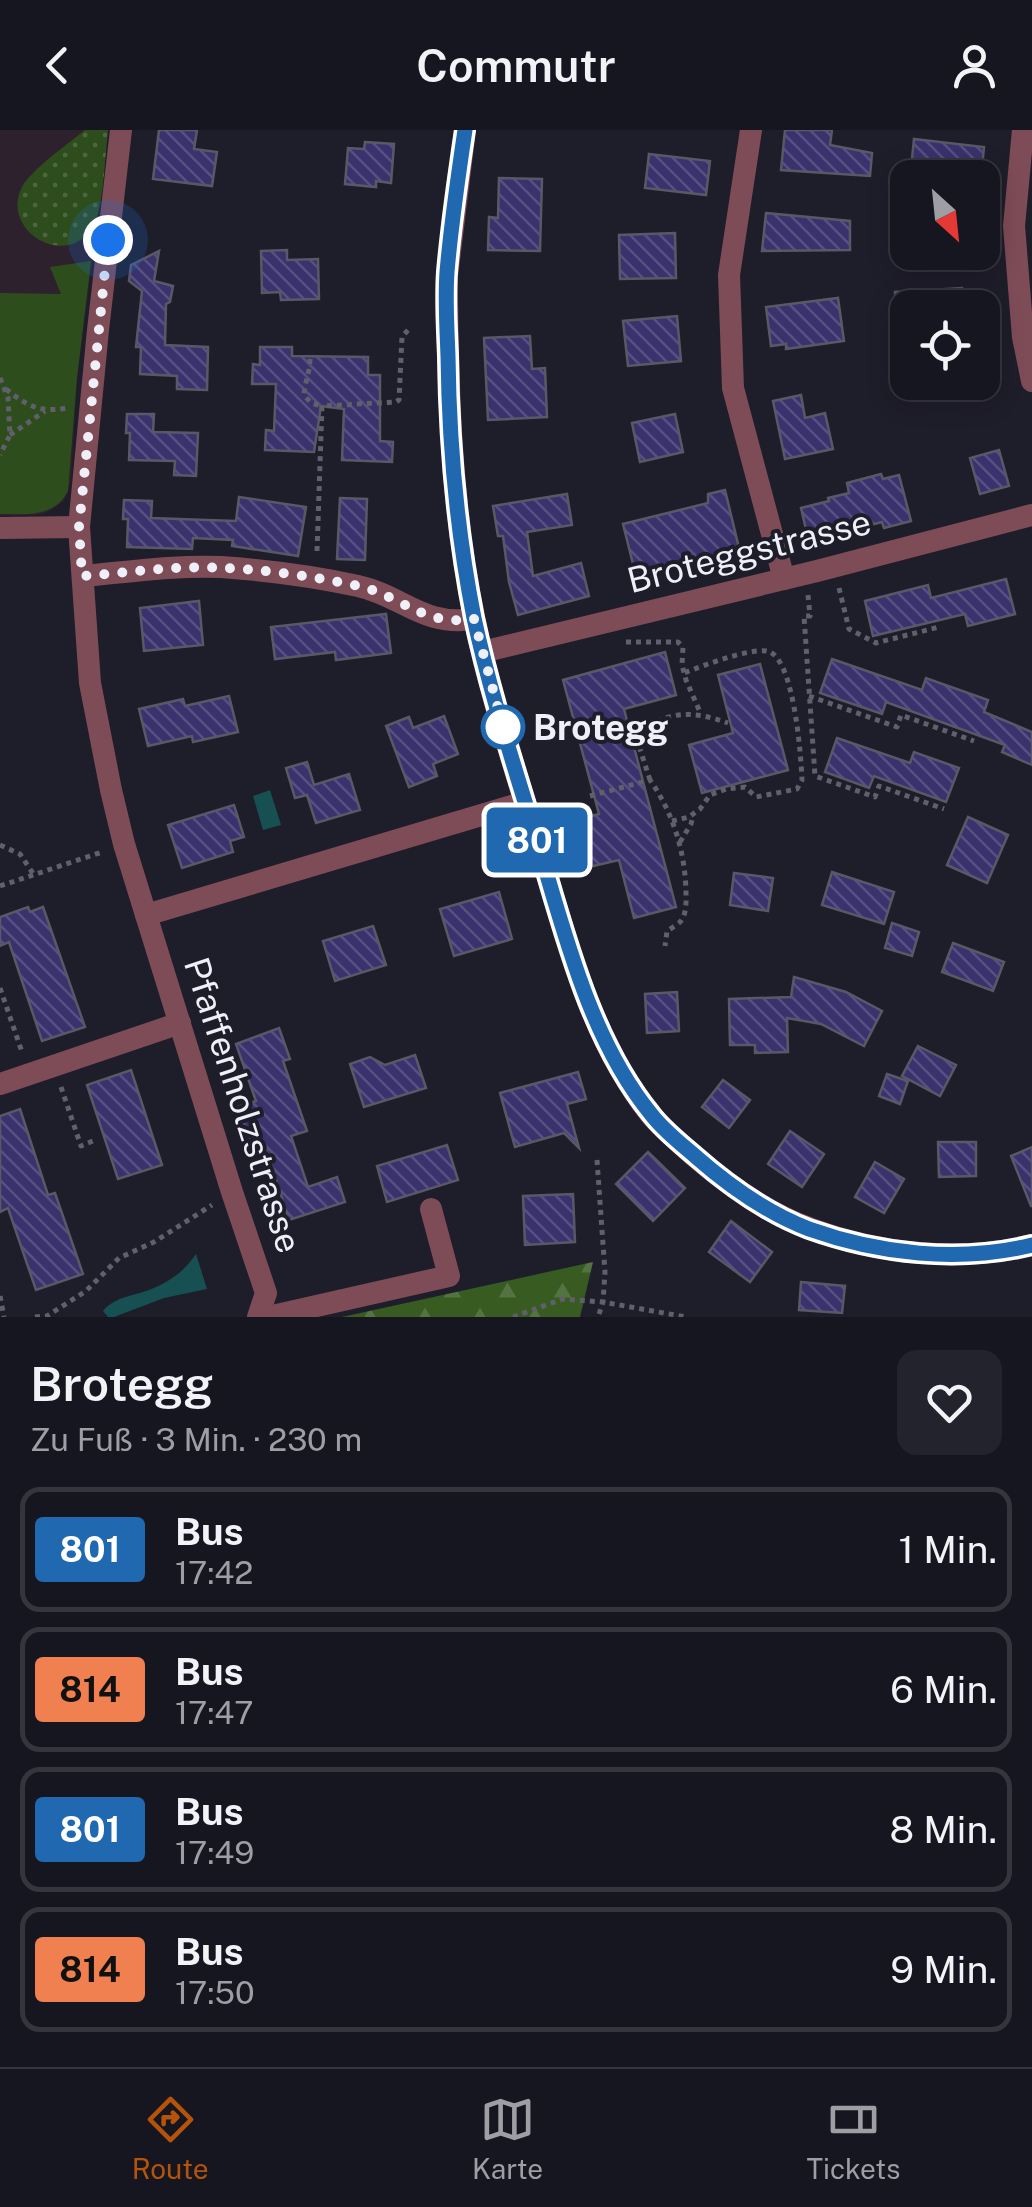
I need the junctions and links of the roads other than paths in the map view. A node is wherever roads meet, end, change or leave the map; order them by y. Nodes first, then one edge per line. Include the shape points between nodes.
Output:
1 (122, 130) edge
2 (465, 130) edge
3 (751, 130) edge
4 (1023, 130) edge
5 (1032, 381) edge
6 (1032, 515) edge
7 (79, 527) junction
8 (0, 528) edge
9 (82, 576) junction
10 (784, 579) junction
11 (474, 619) junction
12 (482, 652) junction
13 (525, 802) junction
14 (146, 915) junction
15 (180, 1024) junction
16 (0, 1084) edge
17 (431, 1208) dead end
18 (1032, 1246) edge
19 (258, 1317) edge
20 (268, 1317) edge

1 - 7 street, Pfaffenholzstrasse
2 - 11 street via 447,276 448,392
3 - 10 street via 729,275 733,388
4 - 5 street via 1014,226
6 - 10 street, Broteggstrasse
7 - 8 street
7 - 9 street, Pfaffenholzstrasse
9 - 11 street via 234,569 361,586 434,618
9 - 14 street, Pfaffenholzstrasse via 90,683 110,790
10 - 12 street, Broteggstrasse
11 - 12 street
12 - 13 street
13 - 14 street
13 - 18 street via 603,1035 651,1115 694,1156 772,1211 849,1240 945,1254
14 - 15 street, Pfaffenholzstrasse
15 - 16 street
15 - 19 street, Pfaffenholzstrasse via 266,1293
17 - 20 street via 449,1276

